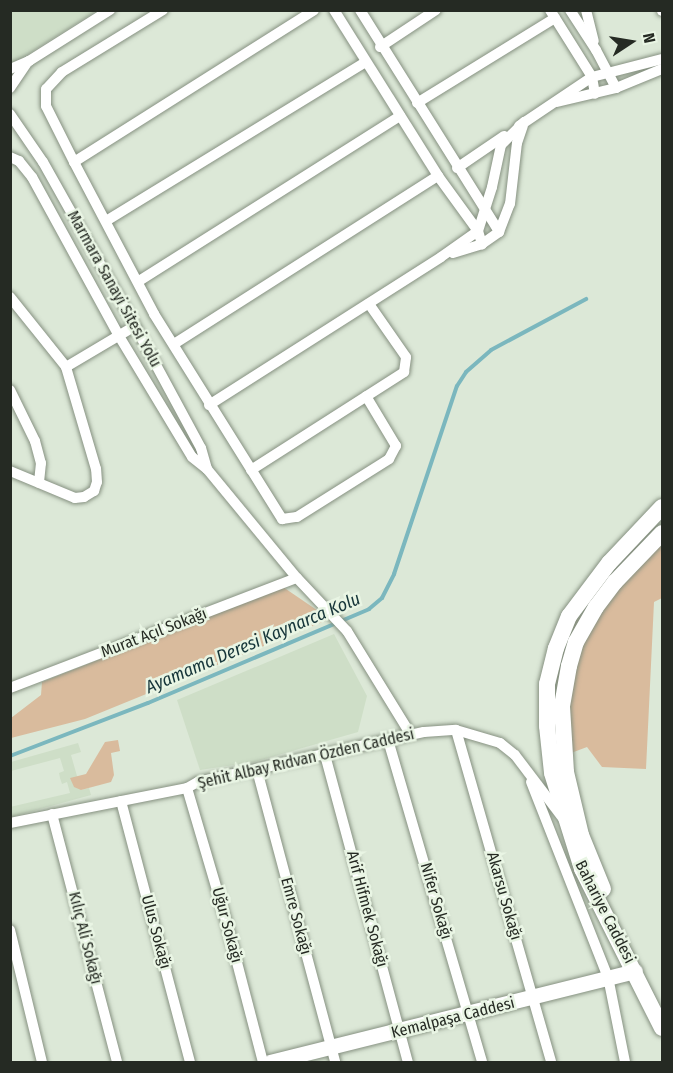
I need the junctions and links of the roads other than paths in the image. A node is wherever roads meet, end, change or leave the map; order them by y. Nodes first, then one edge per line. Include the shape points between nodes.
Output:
1 (110, 10) edge
2 (163, 10) edge
3 (314, 10) edge
4 (334, 10) edge
5 (360, 10) edge
6 (436, 10) edge
7 (570, 10) edge
8 (586, 10) edge
9 (552, 14) edge
10 (380, 46) junction
11 (596, 50) junction
12 (663, 59) edge
13 (28, 61) junction
14 (365, 62) junction
15 (10, 69) edge
16 (663, 69) edge
17 (606, 73) junction
18 (592, 77) junction
19 (10, 88) edge
20 (616, 88) junction
21 (595, 94) junction
22 (417, 103) junction
23 (551, 103) junction
24 (10, 114) edge
25 (400, 116) junction
26 (524, 122) junction
27 (15, 127) edge
28 (10, 156) edge
29 (74, 162) junction
30 (457, 168) junction
31 (438, 176) junction
32 (485, 211) junction
33 (106, 221) junction
34 (478, 231) junction
35 (499, 232) junction
36 (482, 244) junction
37 (441, 257) junction
38 (139, 281) junction
39 (10, 297) edge
40 (369, 304) junction
41 (135, 326) junction
42 (119, 336) junction
43 (174, 344) junction
44 (66, 367) junction
45 (10, 390) edge
46 (366, 396) junction
47 (209, 405) junction
48 (207, 469) junction
49 (251, 470) junction
50 (10, 471) edge
51 (39, 483) junction
52 (663, 507) edge
53 (663, 533) edge
54 (297, 578) junction
55 (10, 688) edge
56 (456, 730) junction
57 (411, 735) junction
58 (388, 740) junction
59 (325, 755) junction
60 (525, 767) junction
61 (257, 770) junction
62 (187, 788) junction
63 (121, 801) junction
64 (52, 814) junction
65 (566, 822) junction
66 (10, 823) edge
67 (10, 930) edge
68 (635, 971) junction
69 (608, 977) junction
70 (534, 997) junction
71 (663, 1008) edge
72 (469, 1014) junction
73 (663, 1028) edge
74 (400, 1032) junction
75 (332, 1047) junction
76 (42, 1062) edge
77 (117, 1062) edge
78 (190, 1062) edge
79 (263, 1062) edge
80 (270, 1062) edge
81 (336, 1062) edge
82 (408, 1062) edge
83 (482, 1062) edge
84 (551, 1062) edge
85 (625, 1062) edge

1 - 13 street
2 - 29 street via 62,72 46,88 46,106
3 - 29 street
4 - 14 street
5 - 10 street
6 - 10 street
7 - 11 street
8 - 11 street
9 - 18 street
9 - 22 street
10 - 22 street
11 - 17 street
12 - 17 street
13 - 15 street
13 - 19 street
14 - 25 street
14 - 33 street
16 - 20 street
17 - 18 street
17 - 20 street
18 - 21 street
18 - 23 street
20 - 21 street
21 - 23 street
22 - 30 street
23 - 26 street
24 - 27 street, Marmara Sanayi Sitesi Yolu
25 - 31 street
25 - 38 street
26 - 30 street
26 - 32 street via 501,145
26 - 35 street via 517,143 510,204
27 - 41 street, Marmara Sanayi Sitesi Yolu via 43,162
28 - 42 street, Marmara Sanayi Sitesi Yolu via 32,177
29 - 33 street
30 - 32 street
31 - 34 street
31 - 43 street
32 - 34 street
32 - 35 street
33 - 38 street
34 - 36 street
34 - 37 street
35 - 36 street
36 - 37 street
37 - 40 street
38 - 43 street
39 - 44 street
40 - 46 street via 406,357 404,372
40 - 47 street
41 - 42 street
41 - 48 street, Marmara Sanayi Sitesi Yolu via 201,448
42 - 44 street
42 - 48 street, Marmara Sanayi Sitesi Yolu via 192,457
43 - 47 street
44 - 51 street via 97,482 90,494 75,498
45 - 51 street via 35,441
46 - 49 street
46 - 49 street via 396,446 389,459 297,517 282,519
47 - 49 street
48 - 54 street, Marmara Sanayi Sitesi Yolu
50 - 51 street
52 - 65 main road, Bahariye Caddesi via 609,563 569,616 556,648 547,684 547,726 552,773
53 - 71 main road via 596,607 576,642 562,706 566,772 582,835 600,883
54 - 55 street, Murat Açıl Sokağı
54 - 57 street, Marmara Sanayi Sitesi Yolu via 347,631
56 - 57 street, Şehit Albay Rıdvan Özden Caddesi
56 - 60 street, Şehit Albay Rıdvan Özden Caddesi via 500,743
56 - 70 street, Akarsu Sokağı
57 - 58 street, Şehit Albay Rıdvan Özden Caddesi
58 - 59 street, Şehit Albay Rıdvan Özden Caddesi
58 - 72 street, Nifer Sokağı
59 - 61 street, Şehit Albay Rıdvan Özden Caddesi
59 - 74 street, Arif Hifmek Sokağı
60 - 65 street, Şehit Albay Rıdvan Özden Caddesi
60 - 69 street
61 - 62 street, Şehit Albay Rıdvan Özden Caddesi via 198,782
61 - 75 street, Emre Sokağı
62 - 63 street, Şehit Albay Rıdvan Özden Caddesi
62 - 79 street, Uğur Sokağı
63 - 64 street, Şehit Albay Rıdvan Özden Caddesi
63 - 78 street, Ulus Sokağı
64 - 66 street, Şehit Albay Rıdvan Özden Caddesi
64 - 77 street, Kılıç Ali Sokağı
65 - 68 main road, Bahariye Caddesi via 582,869
67 - 76 street
68 - 69 main road, Kemalpaşa Caddesi
68 - 73 main road, Bahariye Caddesi
69 - 70 main road, Kemalpaşa Caddesi
69 - 85 street
70 - 72 main road, Kemalpaşa Caddesi
70 - 84 street, Akarsu Sokağı
72 - 74 main road, Kemalpaşa Caddesi
72 - 83 street, Nifer Sokağı
74 - 75 main road, Kemalpaşa Caddesi
74 - 82 street, Arif Hifmek Sokağı
75 - 80 main road, Kemalpaşa Caddesi
75 - 81 street, Emre Sokağı

